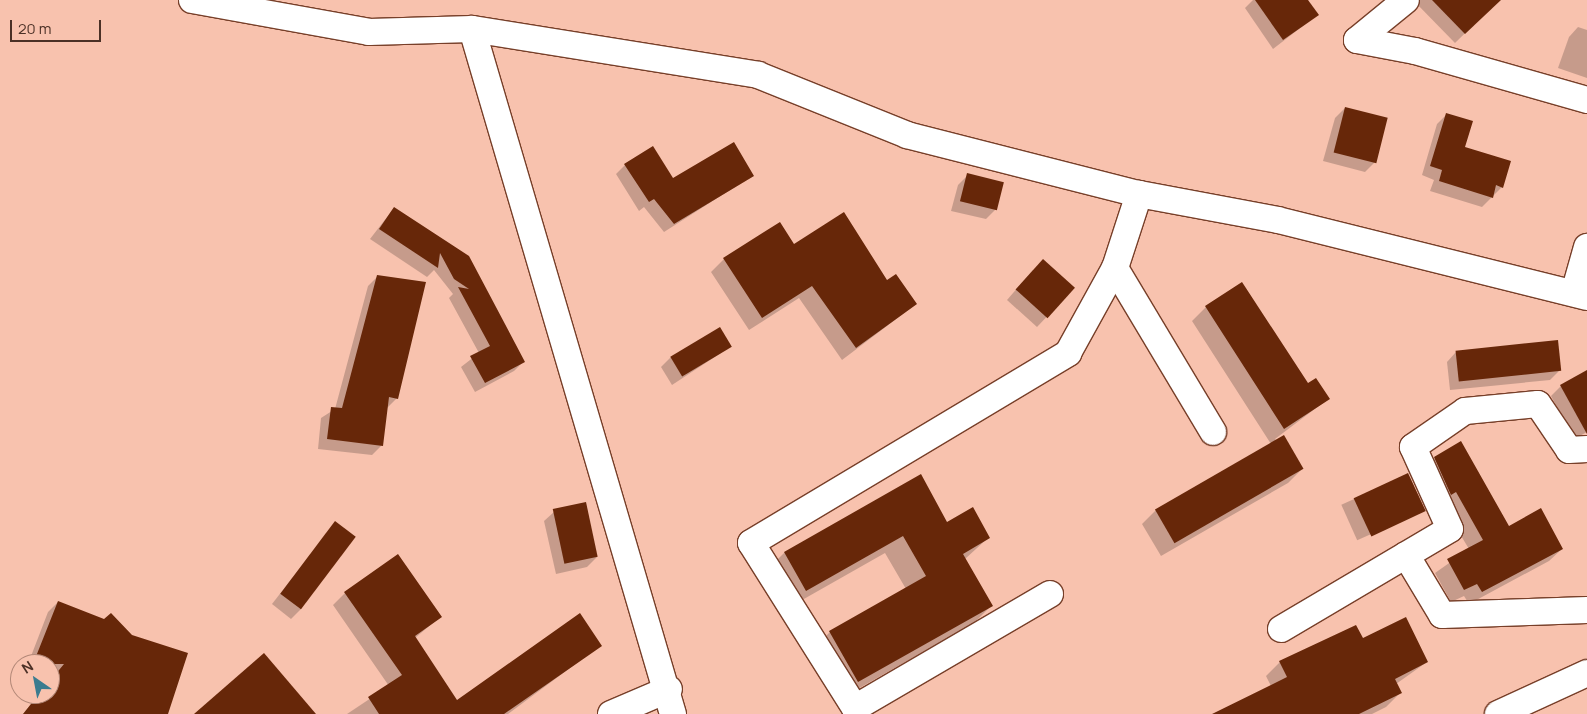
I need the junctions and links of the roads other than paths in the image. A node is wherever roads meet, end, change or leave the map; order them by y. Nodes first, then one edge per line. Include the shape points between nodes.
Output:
1 (192, 0) edge
2 (1406, 0) edge
3 (472, 29) junction
4 (1587, 100) edge
5 (1139, 194) junction
6 (1587, 247) edge
7 (1115, 268) junction
8 (1580, 295) edge
9 (1213, 432) dead end
10 (1587, 449) edge
11 (1406, 555) junction
12 (1050, 594) dead end
13 (1587, 610) edge
14 (1281, 629) dead end
15 (1587, 673) edge
16 (669, 688) junction
17 (611, 714) edge
18 (673, 714) edge
19 (1498, 714) edge

1 - 3 street via 369,32
2 - 4 street via 1357,40 1416,51
3 - 5 street via 758,75 907,135
3 - 16 street
5 - 7 street
5 - 8 street via 1278,220
6 - 8 street
7 - 9 street
7 - 12 street via 1068,353 751,543 855,708
10 - 11 street via 1569,450 1538,404 1465,411 1413,447 1450,529
11 - 13 street via 1442,614
11 - 14 street
15 - 19 street
16 - 17 street
16 - 18 street

